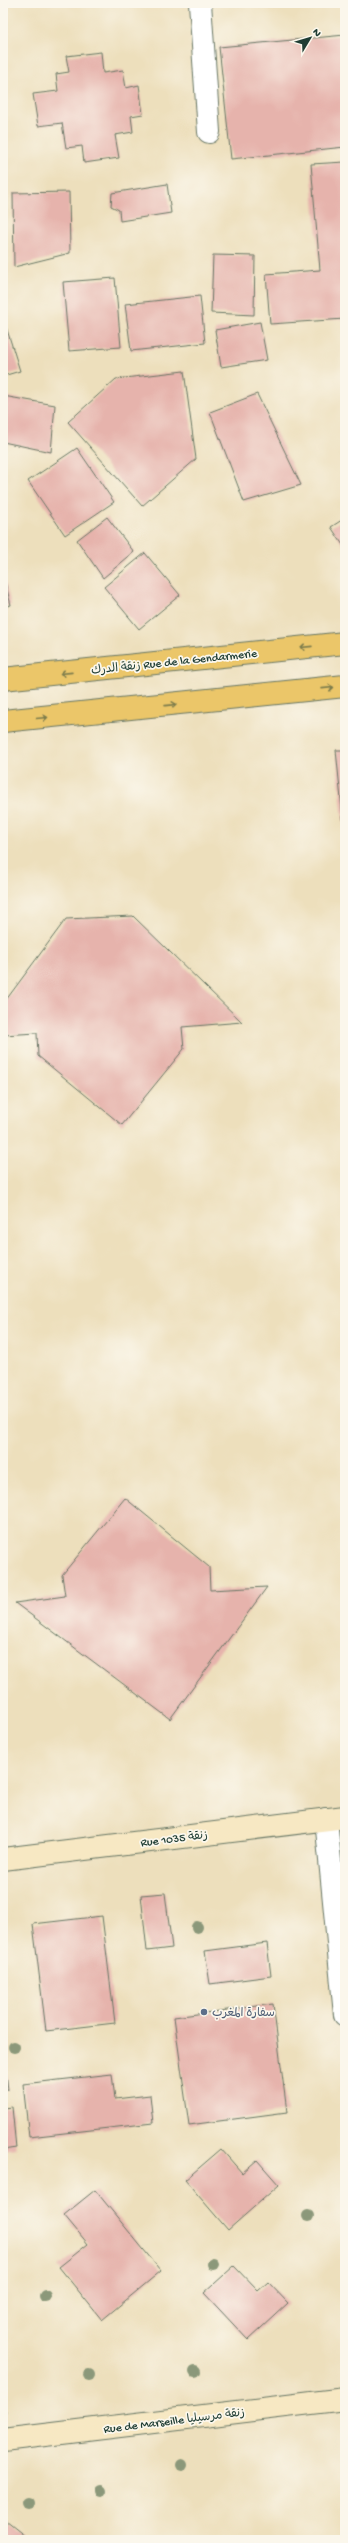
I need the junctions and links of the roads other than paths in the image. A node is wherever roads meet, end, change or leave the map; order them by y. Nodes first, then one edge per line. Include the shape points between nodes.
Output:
1 (200, 3) edge
2 (210, 132) dead end
3 (345, 643) edge
4 (3, 679) edge
5 (345, 686) edge
6 (3, 721) edge
7 (335, 1818) edge
8 (3, 1860) edge
9 (345, 2015) edge
10 (345, 2399) edge
11 (3, 2440) edge

1 - 2 street
3 -> 4 main road, زنقة الدرك Rue de la Gendarmerie
6 -> 5 main road
7 - 8 street, Rue 1035 زنقة
7 - 9 street
10 - 11 street, Rue de Marseille زنقة مرسيليا

